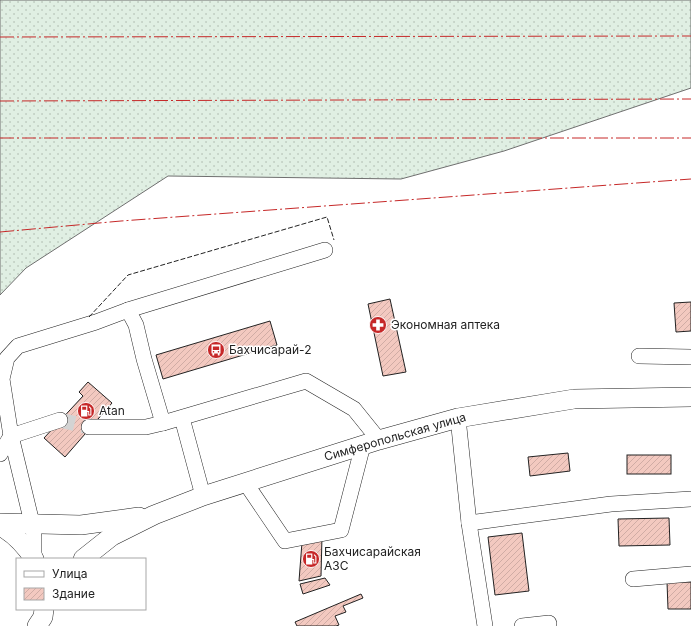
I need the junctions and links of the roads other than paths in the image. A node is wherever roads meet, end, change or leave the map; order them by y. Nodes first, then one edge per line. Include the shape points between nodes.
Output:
1 (325, 250) dead end
2 (128, 310) junction
3 (639, 356) dead end
4 (691, 357) edge
5 (691, 397) edge
6 (3, 407) edge
7 (182, 418) junction
8 (458, 418) junction
9 (60, 420) tunnel mouth
10 (163, 423) junction
11 (89, 427) tunnel mouth
12 (11, 436) junction
13 (371, 443) junction
14 (0, 454) edge
15 (245, 482) junction
16 (203, 496) junction
17 (691, 499) edge
18 (154, 515) junction
19 (32, 523) junction
20 (469, 523) junction
21 (0, 524) edge
22 (33, 558) edge
23 (34, 558) edge
24 (84, 558) edge
25 (691, 574) edge
26 (633, 580) dead end
27 (548, 623) dead end
28 (484, 626) edge
29 (522, 626) edge

1 - 2 lane
2 - 6 lane via 18,346 7,358 2,379
2 - 10 lane via 136,325
3 - 4 lane
5 - 8 main road, Симферопольская улица via 574,399
6 - 12 lane
7 - 10 lane
7 - 13 lane via 306,381 354,409
7 - 16 lane
8 - 13 main road, Симферопольская улица
8 - 20 lane
9 - 12 lane
10 - 11 lane via 146,427
12 - 14 lane
12 - 19 lane
13 - 15 main road, Симферопольская улица
13 - 15 lane via 341,530 285,541
15 - 16 main road, Симферопольская улица
16 - 18 main road, Симферопольская улица
17 - 20 lane via 611,504
18 - 19 main road, Симферопольская улица via 81,525
18 - 24 main road, Симферопольская улица via 112,536
19 - 21 main road, Симферопольская улица
19 - 23 lane
20 - 28 lane
21 - 22 main road via 25,545
25 - 26 lane
27 - 29 lane

